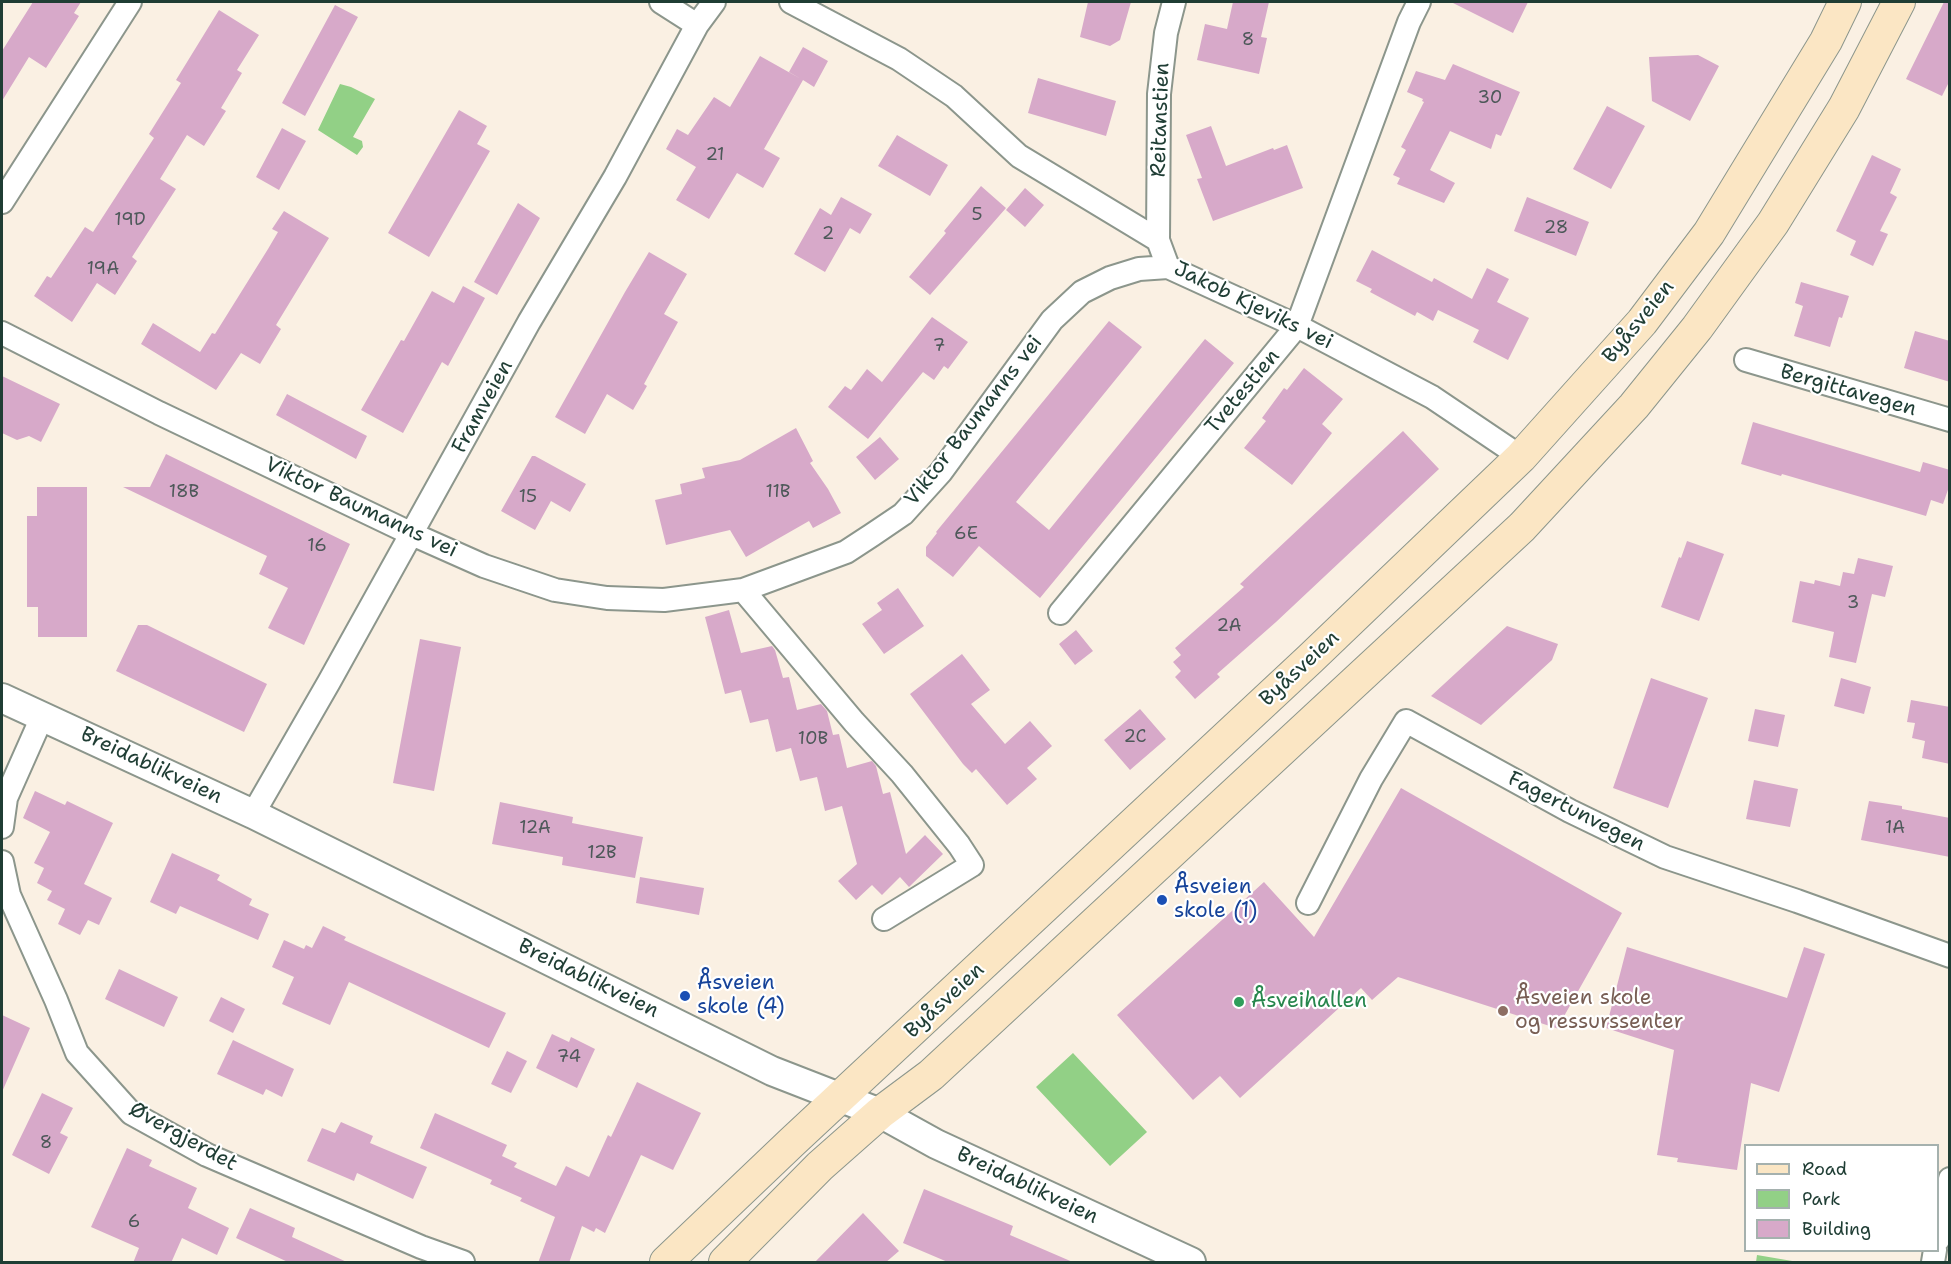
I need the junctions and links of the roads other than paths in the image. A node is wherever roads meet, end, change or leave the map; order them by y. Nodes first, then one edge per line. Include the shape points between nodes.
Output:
1 (130, 2) edge
2 (661, 2) edge
3 (714, 2) edge
4 (791, 2) edge
5 (1174, 2) edge
6 (1419, 2) edge
7 (1845, 2) edge
8 (1899, 2) edge
9 (697, 25) junction
10 (2, 202) edge
11 (1158, 240) junction
12 (1168, 267) junction
13 (1297, 326) junction
14 (2, 333) edge
15 (1746, 360) dead end
16 (1950, 420) edge
17 (1521, 457) junction
18 (412, 534) junction
19 (743, 590) junction
20 (1060, 613) dead end
21 (2, 698) edge
22 (42, 717) junction
23 (253, 814) junction
24 (2, 827) edge
25 (2, 862) edge
26 (1308, 903) dead end
27 (884, 919) dead end
28 (1950, 956) edge
29 (841, 1097) junction
30 (880, 1113) junction
31 (1950, 1179) edge
32 (1939, 1234) edge
33 (1180, 1260) edge
34 (462, 1263) edge
35 (666, 1263) edge
36 (725, 1263) edge

1 - 10 street
2 - 9 street
3 - 9 street, Framveien
4 - 11 street, Jakob Kjeviks vei via 899,59 954,96 1019,156
5 - 11 street, Reitanstien via 1159,94
6 - 13 street, Tvetestien
7 - 17 main road, Byåsveien via 1709,233 1642,322
8 - 30 main road via 1844,108 1773,223 1634,406 1522,527 931,1075
9 - 18 street, Framveien
11 - 12 street, Jakob Kjeviks vei
12 - 13 street, Jakob Kjeviks vei
12 - 19 street, Viktor Baumanns vei via 1139,269 1110,278 1082,292 1059,313 941,472 903,514 846,552
13 - 17 street, Jakob Kjeviks vei via 1432,397
13 - 20 street, Tvetestien
14 - 18 street, Viktor Baumanns vei
15 - 16 street, Bergittavegen
17 - 29 main road, Byåsveien
18 - 19 street, Viktor Baumanns vei via 484,566 555,590 607,598 664,600
18 - 23 street, Framveien
19 - 27 street via 902,774 972,865
21 - 22 street, Breidablikveien
22 - 23 street, Breidablikveien
22 - 24 street via 6,798
23 - 29 street, Breidablikveien via 772,1071
25 - 34 street, Øvergjerdet via 9,895 77,1053 132,1113 207,1155
26 - 28 street, Fagertunvegen via 1371,779 1406,721 1665,857
29 - 30 street, Breidablikveien
29 - 35 main road, Byåsveien
30 - 33 street, Breidablikveien
30 - 36 main road
31 - 32 street

